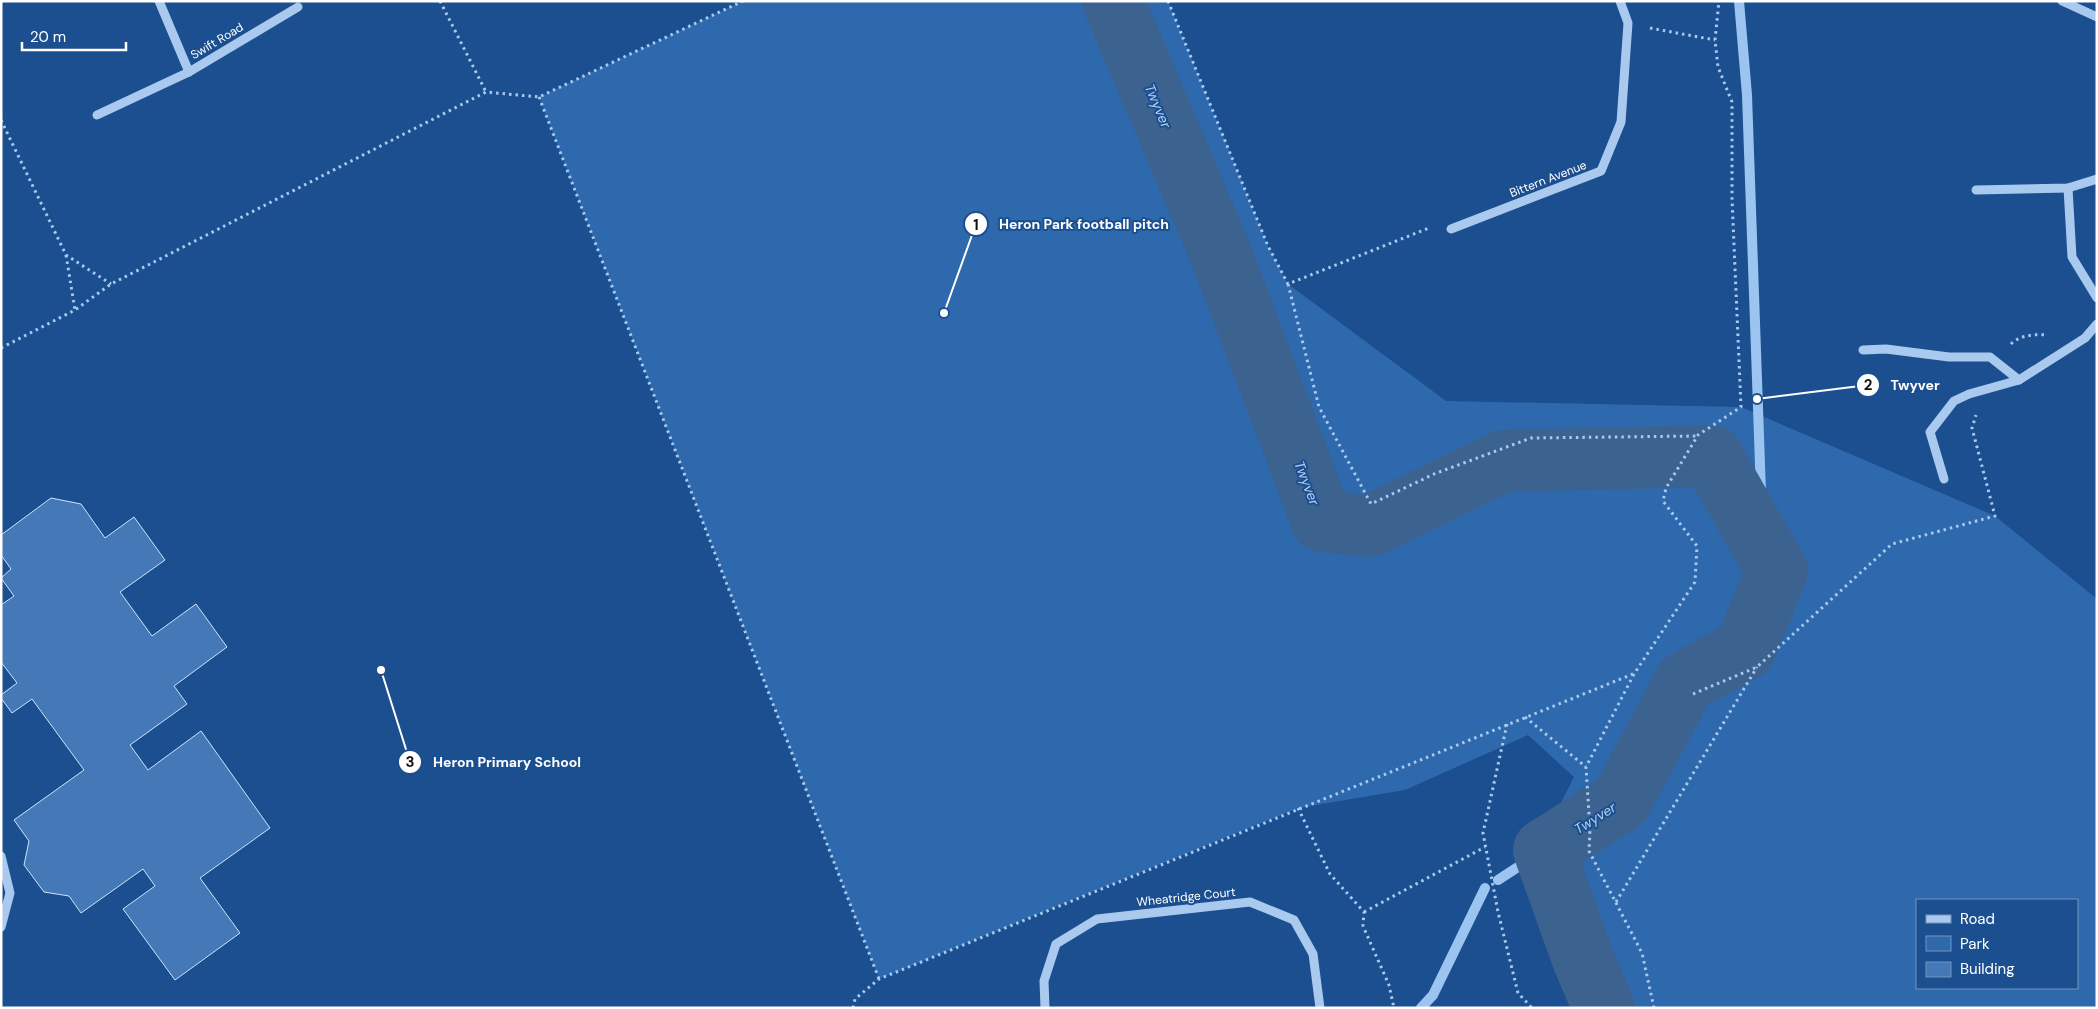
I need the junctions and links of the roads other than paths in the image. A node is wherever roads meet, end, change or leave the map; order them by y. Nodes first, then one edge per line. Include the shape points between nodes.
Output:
1 (159, 1) edge
2 (1620, 1) edge
3 (2062, 1) edge
4 (298, 8) dead end
5 (2097, 16) edge
6 (189, 72) junction
7 (97, 115) dead end
8 (2097, 179) edge
9 (2068, 188) junction
10 (1976, 190) dead end
11 (1451, 229) road end
12 (2097, 298) edge
13 (2097, 324) edge
14 (1863, 350) dead end
15 (2019, 380) junction
16 (1944, 479) dead end
17 (1, 856) edge
18 (1, 927) edge
19 (1045, 1008) edge
20 (1320, 1008) edge

1 - 6 street, Swift Road
2 - 11 street, Bittern Avenue via 1628,23 1621,122 1601,171
3 - 5 street
4 - 6 street, Swift Road
6 - 7 street
8 - 9 street
9 - 10 street
9 - 12 street via 2072,257
13 - 15 street via 2085,338
14 - 15 street via 1886,349 1949,357 1980,356 1996,360
15 - 16 street via 1954,401 1930,432
17 - 18 street via 10,893
19 - 20 street, Wheatridge Court via 1044,981 1056,944 1097,920 1250,902 1294,920 1313,954

